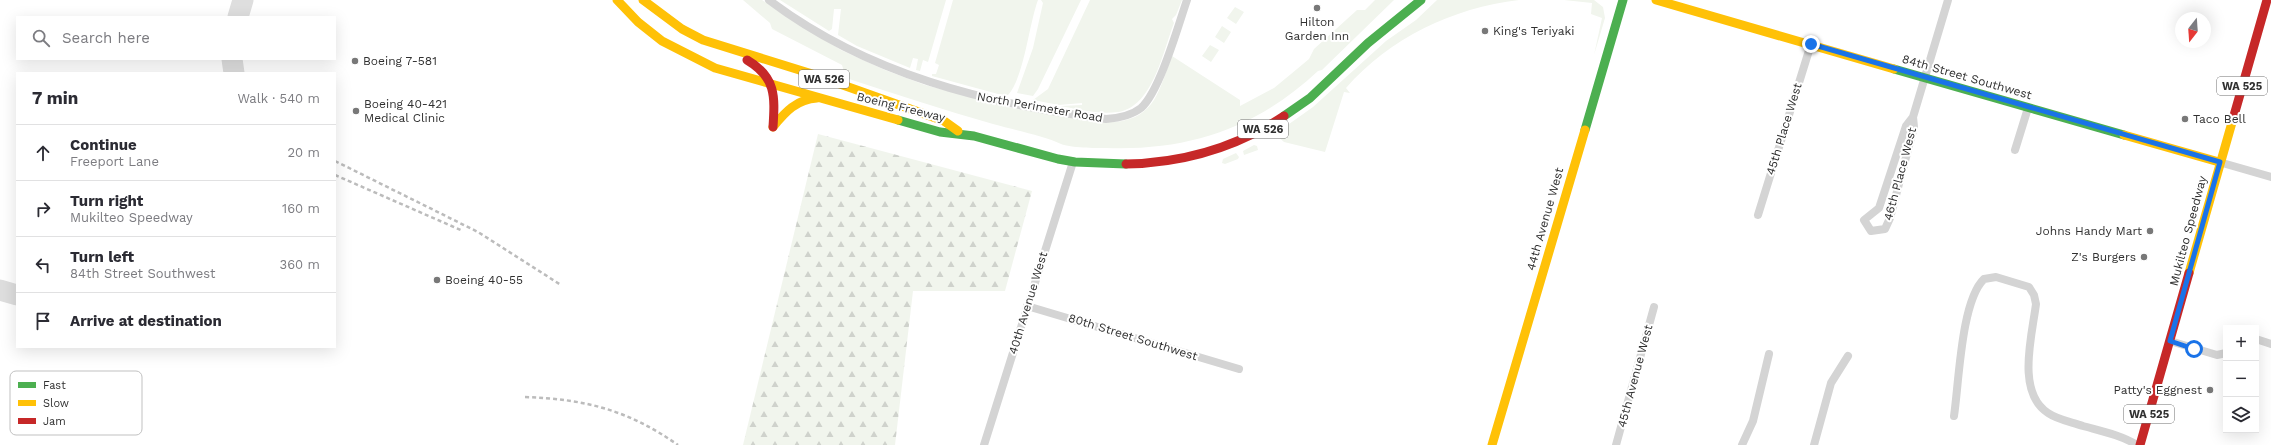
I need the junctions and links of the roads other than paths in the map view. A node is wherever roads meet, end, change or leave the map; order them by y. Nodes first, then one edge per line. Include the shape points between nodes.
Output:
1 (617, 0) edge
2 (643, 0) edge
3 (769, 0) edge
4 (1187, 0) edge
5 (1406, 0) edge
6 (1421, 0) edge
7 (1623, 0) edge
8 (1656, 0) edge
9 (1948, 0) edge
10 (2267, 0) edge
11 (1376, 36) junction
12 (703, 40) junction
13 (1811, 44) junction
14 (1926, 78) junction
15 (772, 85) junction
16 (821, 99) junction
17 (2028, 108) junction
18 (1913, 117) junction
19 (958, 131) junction
20 (2015, 150) dead end
21 (1073, 162) junction
22 (2220, 162) junction
23 (2271, 177) edge
24 (1758, 215) dead end
25 (1027, 306) junction
26 (1654, 307) dead end
27 (2259, 340) edge
28 (2170, 341) junction
29 (2271, 344) edge
30 (1769, 354) dead end
31 (2223, 354) edge
32 (1848, 356) dead end
33 (1239, 369) dead end
34 (1954, 416) dead end
35 (984, 445) edge
36 (1492, 445) edge
37 (1616, 445) edge
38 (1742, 445) edge
39 (1814, 445) edge
40 (2139, 445) edge

1 - 15 main road, Boeing Freeway / WA 526 via 638,22 662,41 689,56 716,68
2 - 12 main road, Boeing Freeway / WA 526 via 682,29
3 - 4 street, North Perimeter Road via 831,40 876,62 924,80 1014,105 1106,119 1130,114 1148,100
5 - 11 main road, WA 526
6 - 11 main road, WA 526
7 - 36 main road, 44th Avenue West
8 - 13 main road, 84th Street Southwest
9 - 14 street, 46th Place West
10 - 22 main road, Mukilteo Speedway / WA 525
11 - 21 main road, WA 526 via 1311,97 1277,121 1251,135 1192,157 1162,163 1124,166
12 - 15 main road via 759,66
12 - 19 main road, Boeing Freeway / WA 526 via 944,121
13 - 14 main road, 84th Street Southwest
13 - 24 street, 45th Place West
14 - 17 main road, 84th Street Southwest
14 - 18 street, 46th Place West
15 - 16 main road, Boeing Freeway / WA 526
15 - 16 main road via 773,127 800,101 807,98
16 - 19 main road, Boeing Freeway / WA 526 via 940,132
17 - 20 street
17 - 22 main road, 84th Street Southwest
18 - 18 street, 46th Place West via 1914,127 1890,218 1885,229 1871,232 1864,220 1879,208 1906,126
19 - 21 main road, WA 526
21 - 25 street, 40th Avenue West
22 - 23 street, 84th Street Southwest
22 - 28 main road, Mukilteo Speedway / WA 525
25 - 33 street, 80th Street Southwest
25 - 35 street, 40th Avenue West
26 - 37 street, 45th Avenue West
27 - 29 street
28 - 31 street via 2217,356
28 - 40 main road, Mukilteo Speedway / WA 525
30 - 38 street via 1752,421
32 - 39 street via 1831,383
34 - 40 street via 1962,338 1975,292 1984,278 1996,277 2029,287 2034,295 2036,304 2028,381 2039,405 2049,414 2063,420

